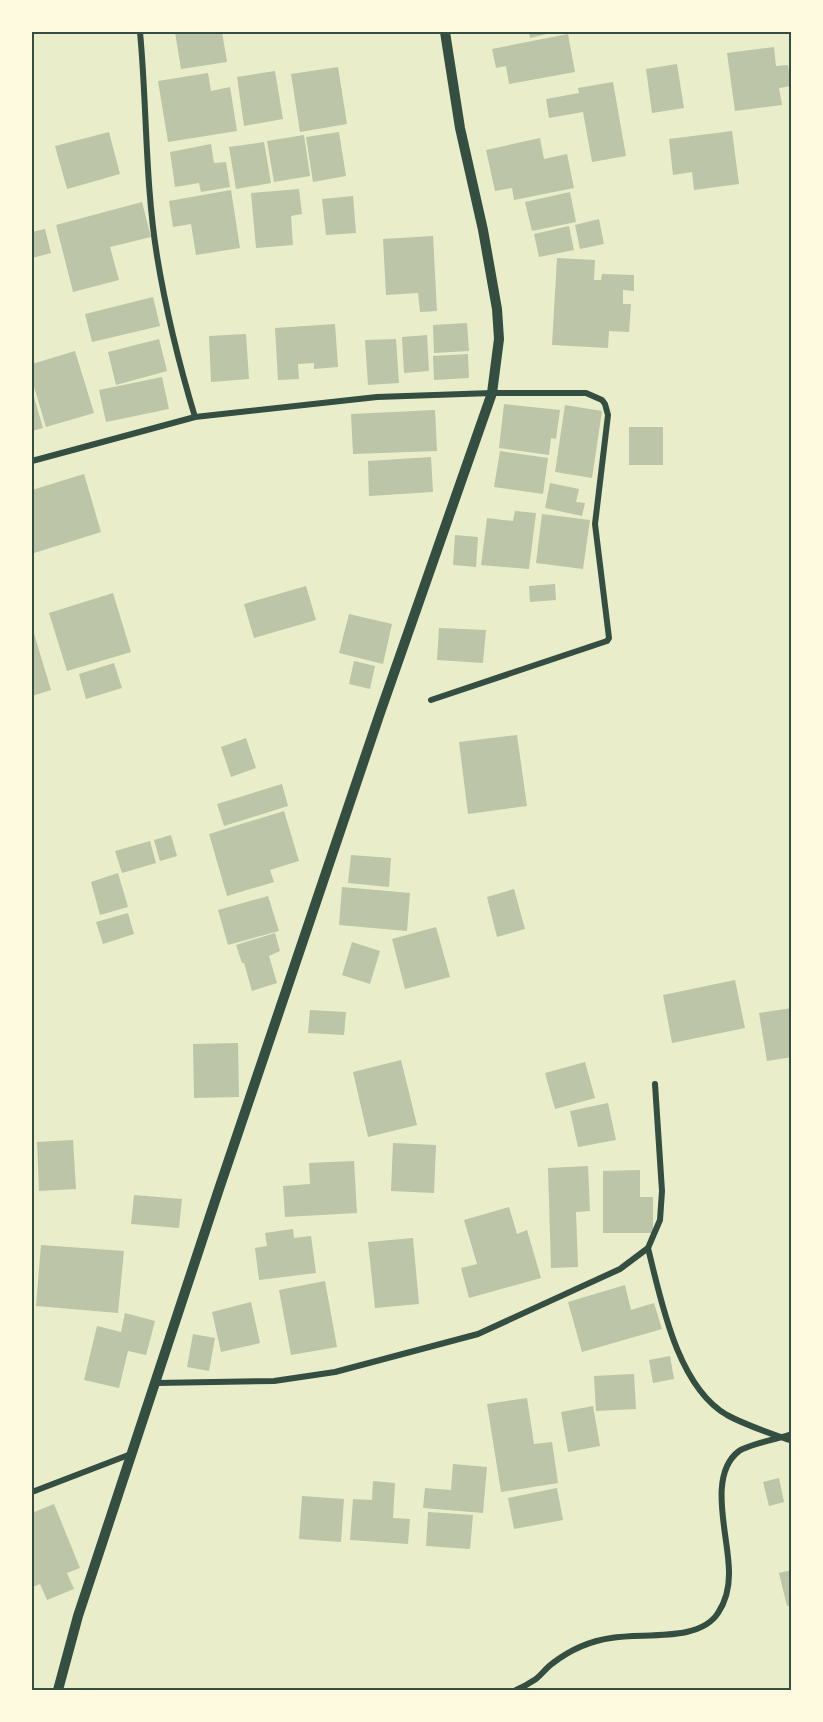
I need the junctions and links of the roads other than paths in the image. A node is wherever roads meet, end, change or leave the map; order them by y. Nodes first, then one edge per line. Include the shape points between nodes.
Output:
1 (140, 32) edge
2 (444, 32) edge
3 (492, 393) junction
4 (195, 417) junction
5 (32, 461) edge
6 (431, 700) dead end
7 (655, 1084) dead end
8 (648, 1248) junction
9 (156, 1383) junction
10 (792, 1434) edge
11 (782, 1437) junction
12 (792, 1441) edge
13 (131, 1454) junction
14 (32, 1492) edge
15 (58, 1690) edge
16 (516, 1690) edge

1 - 4 street via 157,255 177,357
2 - 3 street via 497,309 499,339
3 - 4 street via 377,397
3 - 6 street via 586,393 605,404 608,415 595,524 609,638
3 - 9 street via 380,713
4 - 5 street
7 - 8 street via 662,1191 660,1220
8 - 9 street via 620,1269 478,1334 335,1372 274,1381
8 - 11 street via 682,1363 706,1397 726,1414
9 - 13 street
10 - 11 street
11 - 12 street
11 - 16 street via 740,1450 723,1477 729,1572 727,1594 717,1615 702,1627 684,1633 611,1637 591,1642 552,1663
13 - 14 street
13 - 15 street

